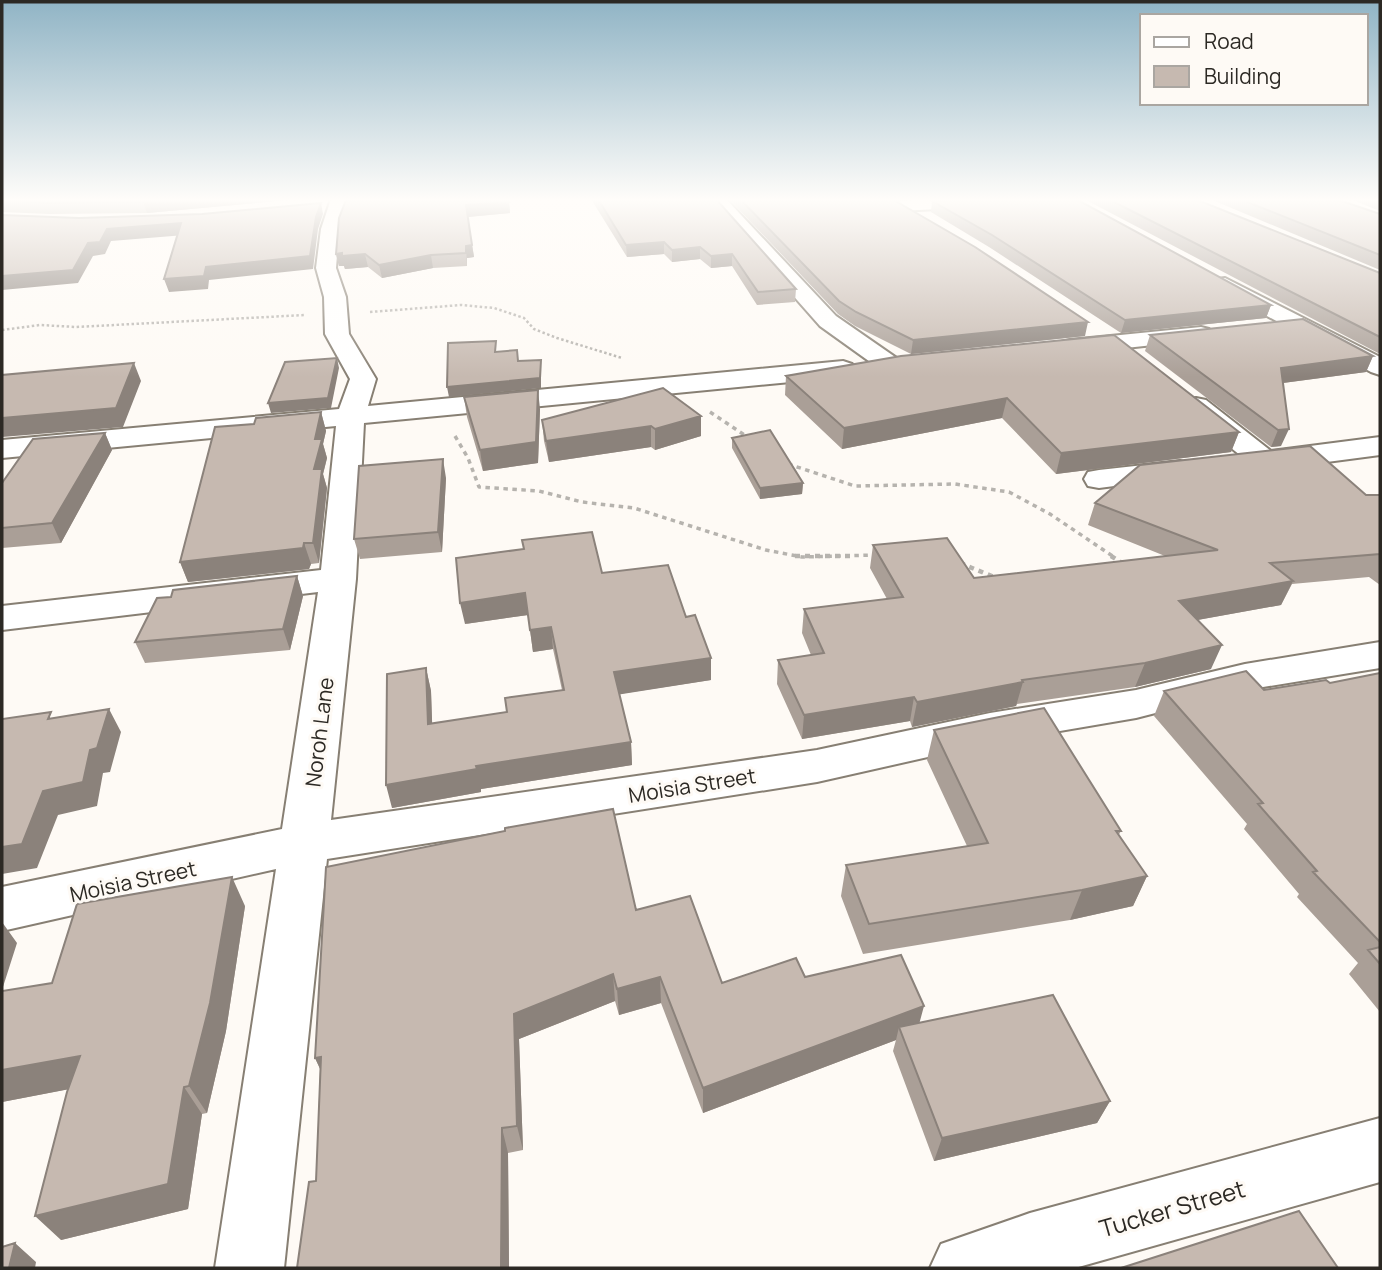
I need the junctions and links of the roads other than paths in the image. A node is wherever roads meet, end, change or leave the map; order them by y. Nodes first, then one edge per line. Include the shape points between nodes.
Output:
1 (327, 258) edge
2 (770, 258) edge
3 (1206, 275) edge
4 (1081, 320) edge
5 (1301, 325) junction
6 (1261, 328) edge
7 (1222, 332) edge
8 (1115, 343) junction
9 (1049, 349) edge
10 (1137, 360) edge
11 (916, 362) edge
12 (889, 364) junction
13 (1380, 368) edge
14 (1180, 393) edge
15 (351, 415) junction
16 (1380, 446) edge
17 (2, 449) edge
18 (1266, 461) junction
19 (1098, 479) dead end
20 (338, 579) junction
21 (2, 618) edge
22 (1380, 655) edge
23 (305, 844) junction
24 (2, 909) edge
25 (1380, 1150) edge
26 (249, 1268) edge
27 (965, 1268) edge

1 - 15 street, Noroh Lane via 337,334 363,379
2 - 12 street via 828,321
3 - 5 street
4 - 8 street
5 - 6 street
5 - 13 street
7 - 8 street
8 - 9 street
8 - 10 street
11 - 12 street
12 - 15 street
14 - 18 street
15 - 17 street
15 - 20 street, Noroh Lane
16 - 18 street
18 - 19 street
20 - 21 street
20 - 23 street, Noroh Lane
22 - 23 street, Moisia Street via 1245,677 1136,704 817,766
23 - 24 street, Moisia Street
23 - 26 street, Noroh Lane
25 - 27 street, Tucker Street

